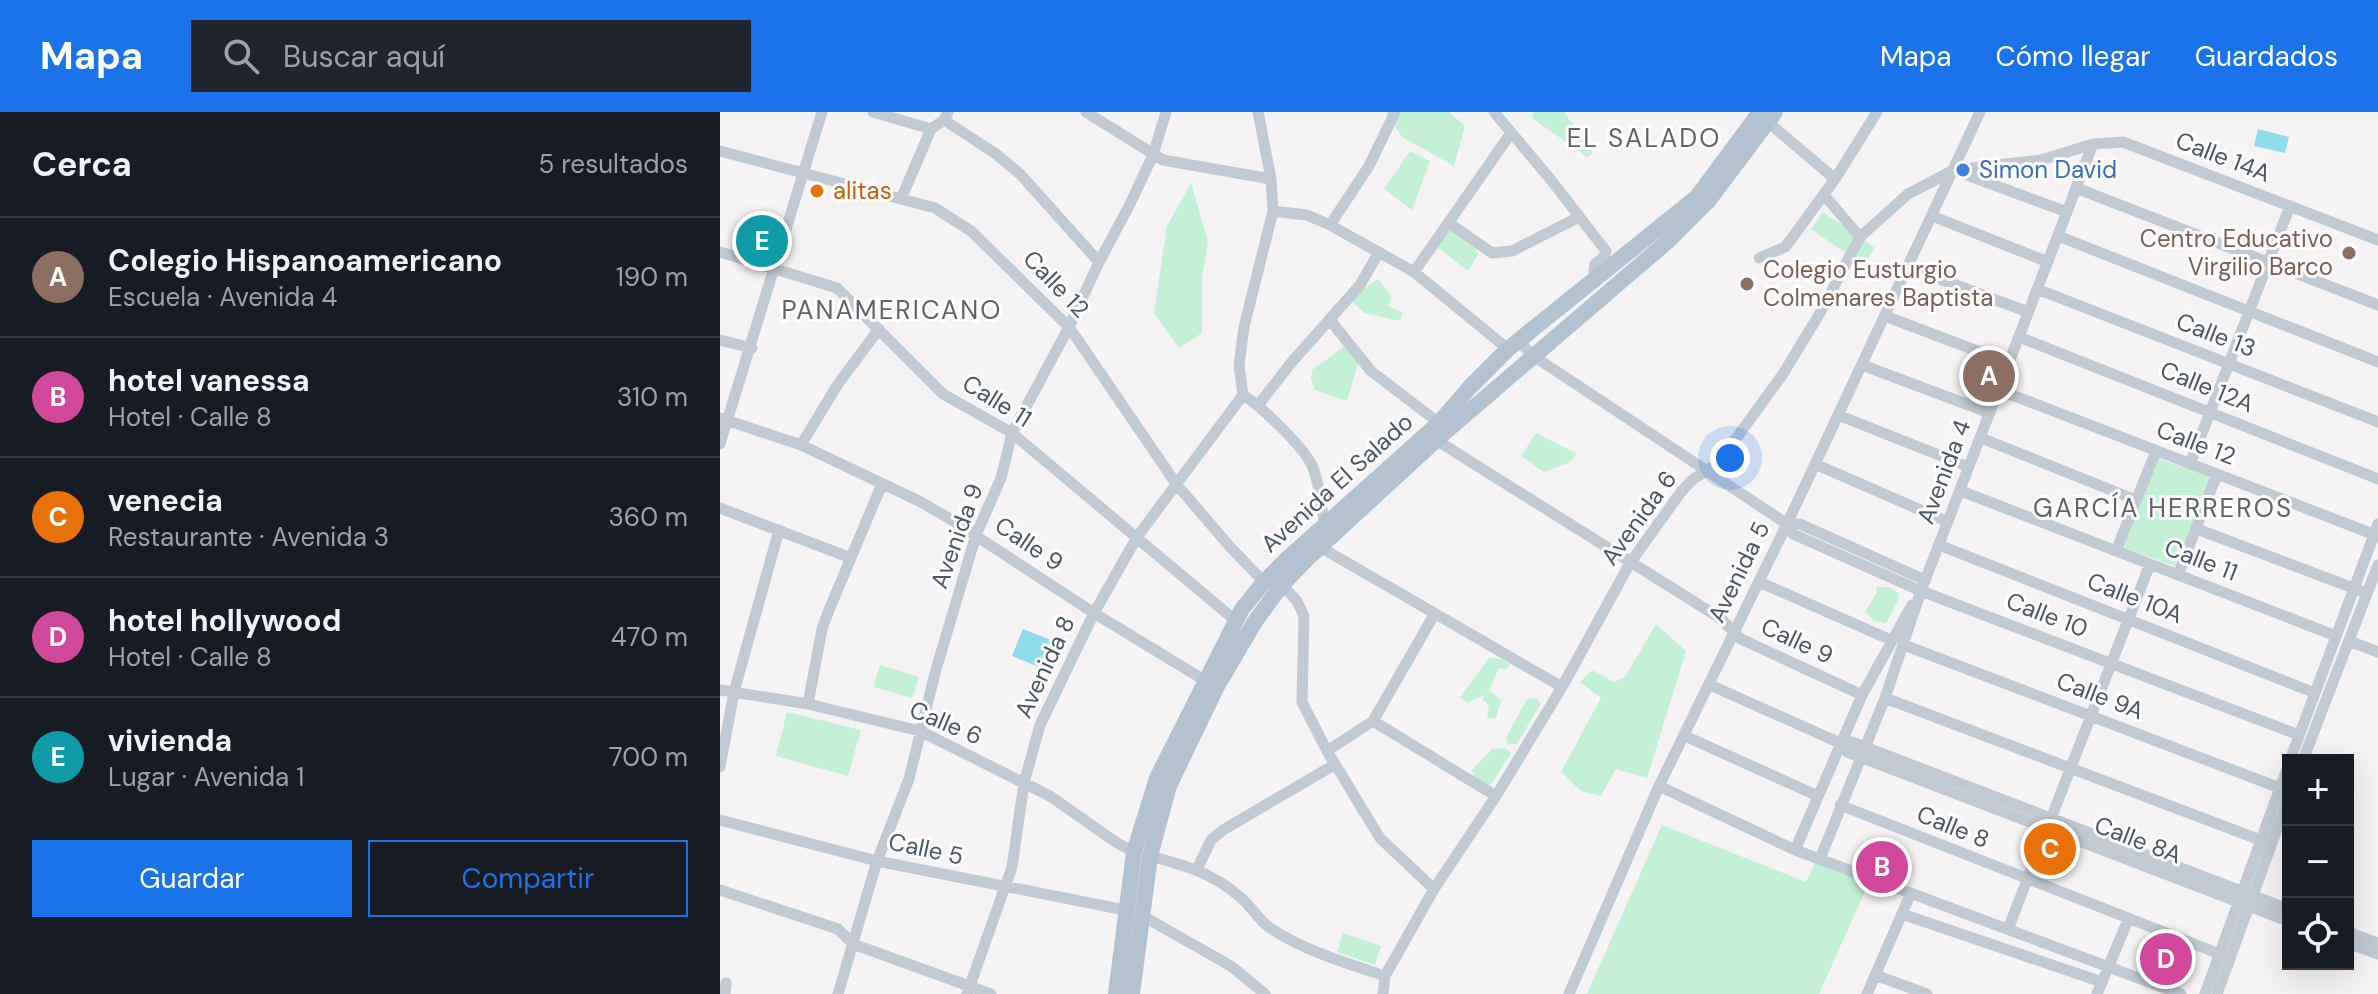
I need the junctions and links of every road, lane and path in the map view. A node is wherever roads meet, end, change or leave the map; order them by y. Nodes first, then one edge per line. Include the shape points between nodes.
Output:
1 (822, 112) edge
2 (873, 112) edge
3 (1086, 112) edge
4 (1166, 112) edge
5 (1258, 112) edge
6 (1395, 112) edge
7 (1494, 112) edge
8 (1877, 112) edge
9 (1980, 112) edge
10 (1768, 115) edge
11 (946, 116) edge
12 (931, 129) junction
13 (1511, 133) junction
14 (2093, 144) junction
15 (720, 151) edge
16 (1153, 155) junction
17 (1954, 170) junction
18 (804, 175) junction
19 (1271, 179) junction
20 (1835, 179) junction
21 (2076, 188) junction
22 (1824, 195) junction
23 (901, 199) junction
24 (2290, 206) junction
25 (1273, 211) junction
26 (2067, 212) junction
27 (1932, 216) junction
28 (1579, 217) junction
29 (1449, 223) junction
30 (1330, 225) junction
31 (2058, 236) junction
32 (1860, 237) junction
33 (2378, 240) edge
34 (720, 252) edge
35 (1379, 252) junction
36 (1759, 258) dead end
37 (1099, 262) junction
38 (2048, 262) junction
39 (2268, 262) junction
40 (1908, 267) junction
41 (774, 268) junction
42 (1414, 272) junction
43 (1597, 280) junction
44 (2037, 289) junction
45 (2378, 305) edge
46 (2249, 311) junction
47 (2028, 312) junction
48 (1885, 316) junction
49 (1330, 320) junction
50 (1069, 327) junction
51 (879, 329) junction
52 (2019, 337) junction
53 (720, 340) edge
54 (1513, 345) junction
55 (752, 348) junction
56 (1532, 355) junction
57 (2378, 362) edge
58 (2009, 363) junction
59 (2229, 364) junction
60 (1862, 365) junction
61 (1999, 390) junction
62 (1243, 395) junction
63 (1259, 404) junction
64 (2210, 412) junction
65 (1990, 413) junction
66 (1838, 415) junction
67 (724, 419) edge
68 (2378, 422) edge
69 (1438, 431) junction
70 (1012, 433) junction
71 (1981, 438) junction
72 (720, 444) edge
73 (801, 445) junction
74 (2156, 451) junction
75 (1815, 464) junction
76 (2190, 464) junction
77 (1969, 467) junction
78 (1705, 471) junction
79 (2217, 474) junction
80 (2378, 479) edge
81 (882, 484) junction
82 (1177, 485) junction
83 (1961, 491) junction
84 (2136, 500) junction
85 (720, 508) edge
86 (1948, 522) junction
87 (1787, 524) junction
88 (1325, 525) junction
89 (2197, 529) junction
90 (779, 530) junction
91 (2377, 532) edge
92 (976, 535) junction
93 (1137, 537) junction
94 (1939, 545) junction
95 (1320, 547) junction
96 (2116, 551) junction
97 (851, 558) junction
98 (1630, 563) junction
99 (2150, 564) junction
100 (2378, 565) edge
101 (2178, 575) junction
102 (1264, 582) junction
103 (1759, 582) junction
104 (1282, 585) junction
105 (1923, 586) junction
106 (2354, 589) junction
107 (2367, 594) junction
108 (1094, 613) junction
109 (1434, 615) junction
110 (2128, 619) junction
111 (1236, 621) junction
112 (1735, 631) junction
113 (2336, 636) junction
114 (1891, 640) junction
115 (2349, 641) junction
116 (1904, 645) junction
117 (2378, 652) edge
118 (2112, 663) junction
119 (1211, 684) junction
120 (1710, 685) junction
121 (1562, 687) junction
122 (720, 690) edge
123 (734, 692) junction
124 (2315, 693) junction
125 (1862, 695) junction
126 (1885, 698) junction
127 (808, 704) junction
128 (2091, 716) junction
129 (1373, 721) junction
130 (920, 731) junction
131 (2299, 735) junction
132 (1685, 736) junction
133 (1840, 743) junction
134 (1327, 751) junction
135 (1864, 752) junction
136 (2292, 754) edge
137 (2305, 754) edge
138 (1334, 765) junction
139 (720, 767) edge
140 (2070, 769) junction
141 (2282, 782) edge
142 (1024, 783) junction
143 (1659, 786) junction
144 (2280, 788) junction
145 (1496, 796) junction
146 (1818, 796) junction
147 (1840, 805) junction
148 (2282, 810) edge
149 (720, 820) edge
150 (2050, 823) junction
151 (2265, 842) junction
152 (1795, 850) junction
153 (1142, 854) junction
154 (1820, 859) junction
155 (877, 861) junction
156 (1197, 869) junction
157 (2027, 880) junction
158 (1006, 888) junction
159 (1434, 889) junction
160 (720, 890) edge
161 (1911, 893) junction
162 (2244, 899) junction
163 (2282, 908) edge
164 (1133, 912) junction
165 (1902, 914) junction
166 (2282, 918) edge
167 (2128, 920) junction
168 (2008, 929) junction
169 (2354, 934) edge
170 (2378, 943) edge
171 (853, 944) junction
172 (2354, 945) edge
173 (2378, 954) edge
174 (2225, 956) junction
175 (2109, 967) junction
176 (1875, 975) junction
177 (1385, 976) junction
178 (2099, 988) edge
179 (968, 990) edge
180 (2175, 993) edge
181 (838, 994) edge
182 (991, 994) edge
183 (1116, 994) edge
184 (1132, 994) edge
185 (1265, 994) edge
186 (1383, 994) edge
187 (1569, 994) edge
188 (1867, 994) edge
189 (1927, 994) edge
190 (2205, 994) edge
191 (2217, 994) edge

1 - 18 street
2 - 12 street
3 - 16 street
4 - 16 street, Avenida 9
5 - 19 street
6 - 30 street via 1369,166
7 - 13 street
8 - 20 street
9 - 17 street
10 - 20 street
10 - 43 main road, Avenida El Salado via 1697,197
10 - 56 main road, Avenida El Salado via 1709,200
11 - 12 street
11 - 37 street via 1020,174
12 - 23 street
13 - 28 street
13 - 29 street
14 - 17 street, Calle 14A via 2041,160
14 - 21 street, Avenida 4
14 - 24 street, Calle 14A via 2123,142
15 - 18 street, Calle 12
16 - 19 street
16 - 37 street, Avenida 9
17 - 26 street
17 - 27 street, Avenida 5
17 - 32 street, Avenida 6 via 1908,194
18 - 23 street, Calle 12
18 - 41 street
19 - 25 street
20 - 22 street
21 - 26 street, Avenida 4
21 - 39 street
22 - 32 street
22 - 36 street via 1785,247
23 - 50 street, Calle 12 via 935,208 971,231
24 - 33 street, Calle 14A
24 - 39 street
25 - 30 street, Calle 10 via 1307,215
25 - 62 street via 1244,327 1239,365
26 - 31 street, Avenida 4
27 - 38 street
27 - 40 street, Avenida 5
28 - 29 street via 1501,253 1492,253
28 - 43 street via 1606,251 1595,264
29 - 42 street
30 - 35 street, Calle 10
31 - 38 street, Avenida 4
31 - 46 street
32 - 78 street, Avenida 6 via 1783,374 1719,462
34 - 41 street, Calle 11
35 - 42 street, Calle 10
35 - 49 street
37 - 50 street, Avenida 9
38 - 44 street, Avenida 4
39 - 45 street
39 - 46 street
40 - 47 street
40 - 48 street, Avenida 5
41 - 51 street, Calle 11 via 837,288
41 - 55 street
42 - 54 street, Calle 10
43 - 54 main road, Avenida El Salado
44 - 47 street, Avenida 4
44 - 59 street, Calle 13
46 - 57 street
46 - 59 street
47 - 52 street, Avenida 4
48 - 58 street
48 - 60 street, Avenida 5
49 - 63 street
49 - 69 street, Calle 9 via 1371,371
50 - 70 street, Avenida 9
50 - 82 street, Calle 12
51 - 70 street, Calle 11 via 943,394
51 - 73 street
52 - 58 street, Avenida 4
52 - 64 street, Calle 12A
53 - 55 street
54 - 56 street, Calle 10
54 - 69 main road, Avenida El Salado via 1470,387
55 - 67 street
56 - 69 main road, Avenida El Salado
56 - 78 street, Calle 10
58 - 61 street, Avenida 4
59 - 64 street
59 - 68 street, Calle 13
60 - 65 street
60 - 66 street, Avenida 5
61 - 65 street, Avenida 4
61 - 74 street, Calle 12
62 - 63 street
62 - 82 street, Avenida 8
63 - 88 street via 1313,466
64 - 76 street
64 - 80 street, Calle 12A
65 - 71 street, Avenida 4
66 - 75 street, Avenida 5
66 - 77 street
67 - 72 street
67 - 73 street, Calle 9
69 - 88 main road, Avenida El Salado
69 - 95 main road, Avenida El Salado
69 - 98 street, Calle 9
70 - 92 street, Avenida 9 via 1001,478
70 - 93 street, Calle 11
71 - 77 street, Avenida 4
71 - 84 street
73 - 81 street, Calle 9
74 - 76 street, Calle 12
74 - 84 street
75 - 86 street
75 - 87 street, Avenida 5
76 - 79 street, Calle 12
77 - 83 street, Avenida 4
78 - 87 street, Calle 10
78 - 98 street, Avenida 6 via 1681,492
79 - 89 street
79 - 91 street, Calle 12
81 - 92 street, Calle 9
81 - 97 street
82 - 93 street, Avenida 8
82 - 102 street, Calle 12
83 - 86 street, Avenida 4
83 - 96 street, Calle 11
84 - 96 street
85 - 90 street
86 - 94 street, Avenida 4
87 - 103 street, Avenida 5
87 - 105 street, Calle 10 via 1793,534
88 - 102 main road, Avenida El Salado
89 - 101 street
89 - 106 street
90 - 97 street
90 - 123 street
91 - 106 street
92 - 108 street, Calle 9
92 - 130 street, Avenida 9
93 - 108 street, Avenida 8
93 - 111 street, Calle 11
94 - 105 street, Avenida 4
94 - 110 street, Calle 10A
95 - 104 main road, Avenida El Salado
95 - 109 street
96 - 99 street, Calle 11
97 - 127 street via 822,629
98 - 112 street, Calle 9
98 - 121 street, Avenida 6
99 - 101 street, Calle 11
99 - 110 street
100 - 107 street
101 - 113 street, Calle 11
102 - 111 main road, Avenida El Salado
103 - 112 street, Avenida 5
103 - 114 street
104 - 119 main road, Avenida El Salado
104 - 134 street via 1304,616 1302,702
105 - 114 street, Avenida 4
105 - 116 street, Avenida 4
105 - 118 street, Calle 10
106 - 107 street
106 - 113 street
107 - 115 street
108 - 119 street, Calle 9
108 - 142 street, Avenida 8 via 1040,725
109 - 121 street
109 - 129 street
110 - 118 street
110 - 124 street, Calle 10A
111 - 119 main road, Avenida El Salado
112 - 120 street, Avenida 5
112 - 125 street, Calle 9 via 1741,639
113 - 124 street
114 - 125 street, Avenida 4
115 - 117 street
115 - 137 street
116 - 126 street, Avenida 4
116 - 128 street, Calle 9A
118 - 128 street
118 - 131 street, Calle 10
119 - 153 main road, Avenida El Salado
120 - 132 street, Avenida 5
120 - 133 street, Calle 8A
121 - 145 street, Avenida 6
122 - 123 street, Calle 6
123 - 127 street, Calle 6
123 - 139 street
124 - 131 street
125 - 133 street, Avenida 4
126 - 135 street, Avenida 4
126 - 140 street
127 - 130 street, Calle 6
128 - 140 street
128 - 144 street, Calle 9A
129 - 134 street
129 - 145 street
130 - 142 street, Calle 6
130 - 155 street, Avenida 9 via 909,779
131 - 136 street
132 - 143 street, Avenida 5
132 - 146 street
133 - 135 street, Calle 8A via 1852,742
133 - 146 street, Avenida 4
134 - 138 street
135 - 147 street, Avenida 4
135 - 150 street, Calle 8A
138 - 156 street via 1223,830 1211,840
138 - 159 street via 1380,838
140 - 150 street
140 - 151 street
141 - 144 street
142 - 153 street, Calle 6
142 - 158 street, Avenida 8
143 - 152 street
143 - 187 street, Avenida 5
144 - 151 street
145 - 159 street, Avenida 6
146 - 152 street, Avenida 4
147 - 154 street, Avenida 4
147 - 157 street, Calle 8
148 - 151 street
149 - 155 street, Calle 5
150 - 157 street
150 - 162 street, Calle 8A
151 - 162 street
152 - 154 street
153 - 156 street
153 - 164 main road, Avenida El Salado
154 - 161 street
155 - 158 street, Calle 5
155 - 171 street, Avenida 9
156 - 177 street via 1220,880 1269,927 1326,957
157 - 167 street, Calle 8
157 - 168 street
158 - 164 street, Calle 5
158 - 179 street, Avenida 8
159 - 177 street, Avenida 6
160 - 171 street via 838,929
161 - 165 street
161 - 168 street
162 - 163 street, Calle 8A
162 - 166 street, Calle 8A
162 - 174 street
164 - 183 main road, Avenida El Salado
164 - 184 main road, Avenida El Salado
164 - 185 street, Calle 5 via 1231,966
165 - 176 street
165 - 178 street
167 - 174 street, Calle 8
167 - 175 street
168 - 175 street
169 - 170 street
171 - 179 street
171 - 181 street, Avenida 9
172 - 173 street
174 - 190 street
174 - 191 street
175 - 178 street
175 - 180 street
176 - 188 street
176 - 189 street
177 - 186 street, Avenida 6
179 - 182 street

